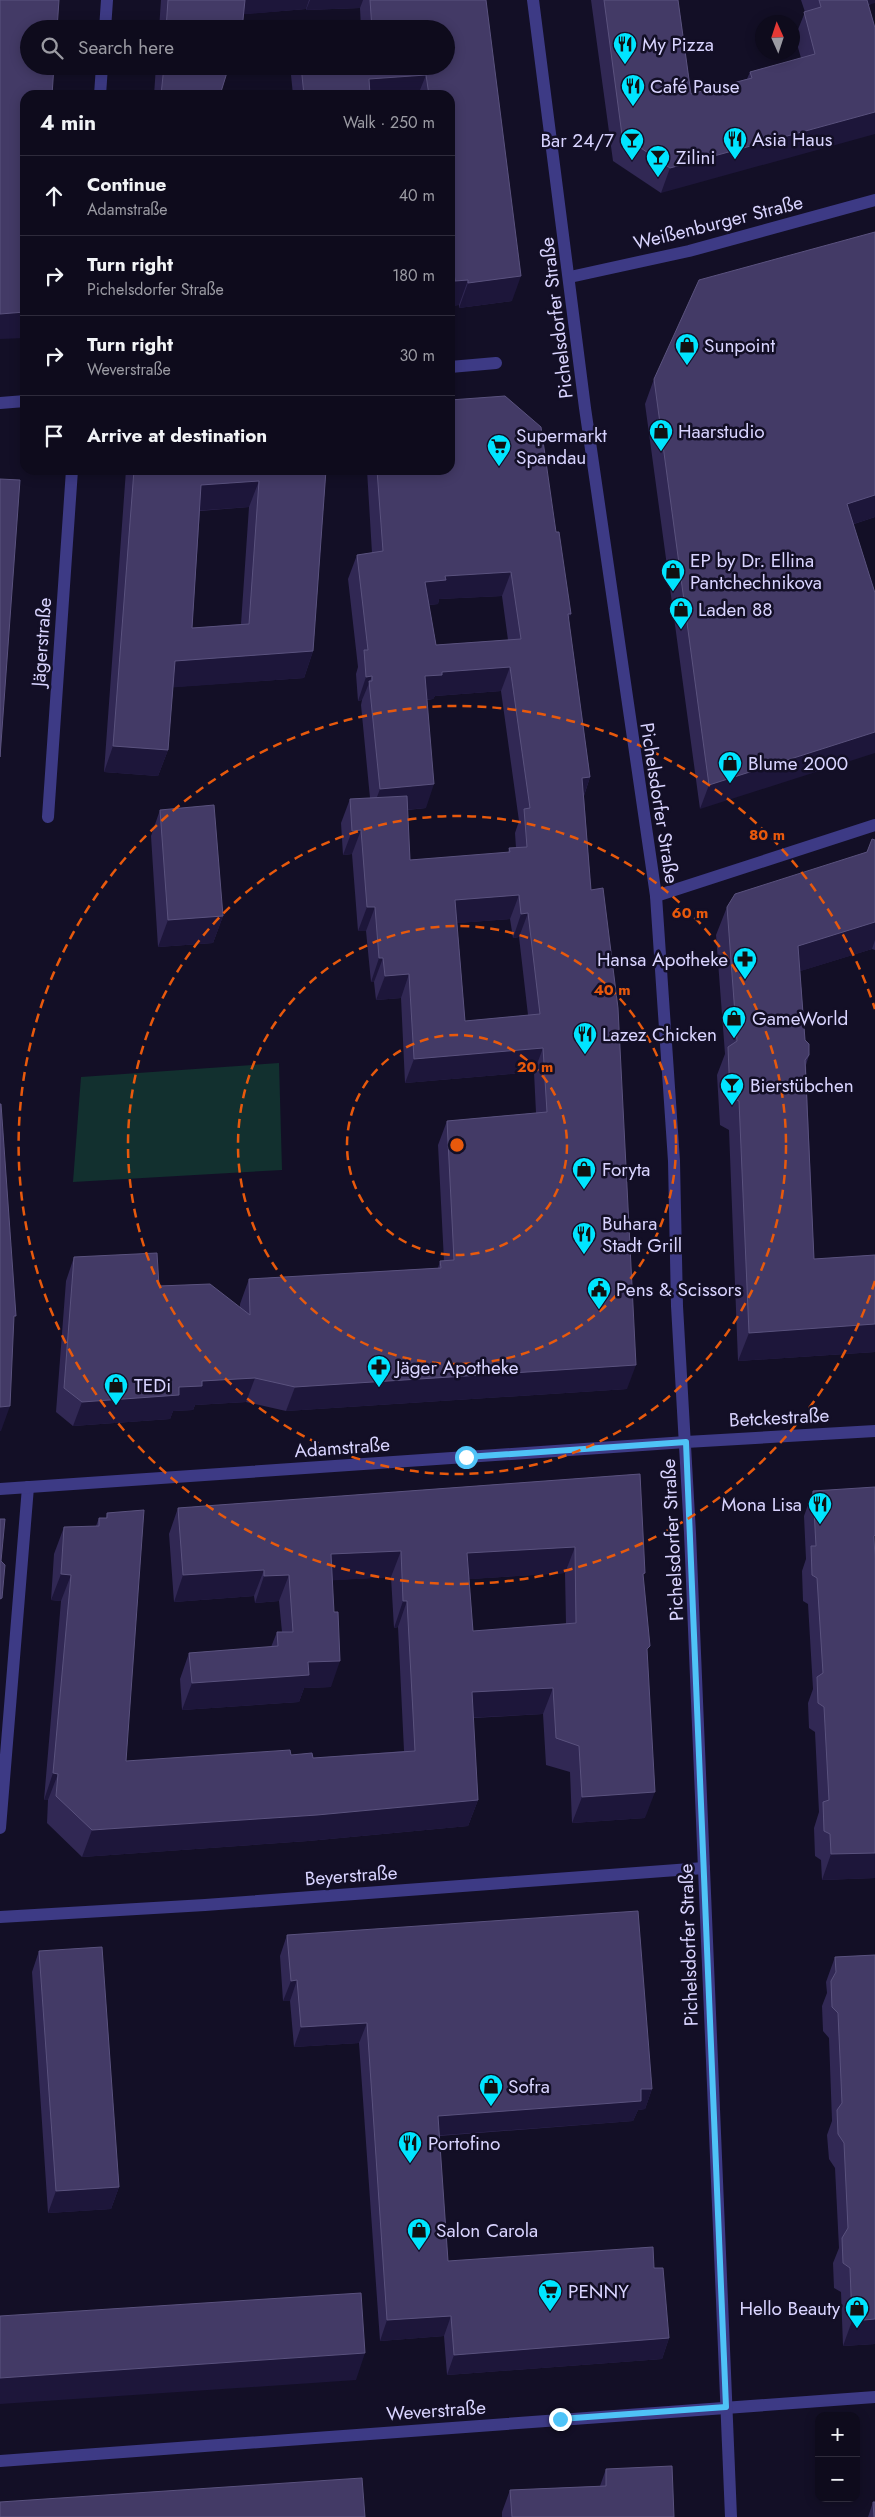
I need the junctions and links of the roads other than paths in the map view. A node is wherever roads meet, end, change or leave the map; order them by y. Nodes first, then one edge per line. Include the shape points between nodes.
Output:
1 (107, 0) edge
2 (533, 0) edge
3 (106, 20) edge
4 (101, 75) edge
5 (100, 90) edge
6 (875, 200) edge
7 (570, 276) junction
8 (496, 363) dead end
9 (455, 367) edge
10 (20, 401) edge
11 (0, 403) edge
12 (72, 475) edge
13 (48, 818) dead end
14 (875, 825) edge
15 (656, 896) junction
16 (875, 1431) edge
17 (686, 1442) junction
18 (28, 1487) junction
19 (0, 1489) edge
20 (0, 1828) edge
21 (704, 1868) junction
22 (0, 1917) edge
23 (875, 2397) edge
24 (726, 2407) junction
25 (0, 2461) edge
26 (731, 2517) edge

1 - 3 street
2 - 7 street, Pichelsdorfer Straße
4 - 5 street
6 - 7 street, Weißenburger Straße via 689,251
7 - 15 street, Pichelsdorfer Straße via 594,470
8 - 9 street
10 - 11 street
12 - 13 street, Jägerstraße
14 - 15 street
15 - 17 street, Pichelsdorfer Straße via 674,1161 677,1306
16 - 17 street, Betckestraße
17 - 18 street, Adamstraße
17 - 21 street, Pichelsdorfer Straße
18 - 19 street, Adamstraße
18 - 20 street
21 - 22 street, Beyerstraße
21 - 24 street, Pichelsdorfer Straße
23 - 24 street, Weverstraße
24 - 25 street, Weverstraße
24 - 26 street, Pichelsdorfer Straße

